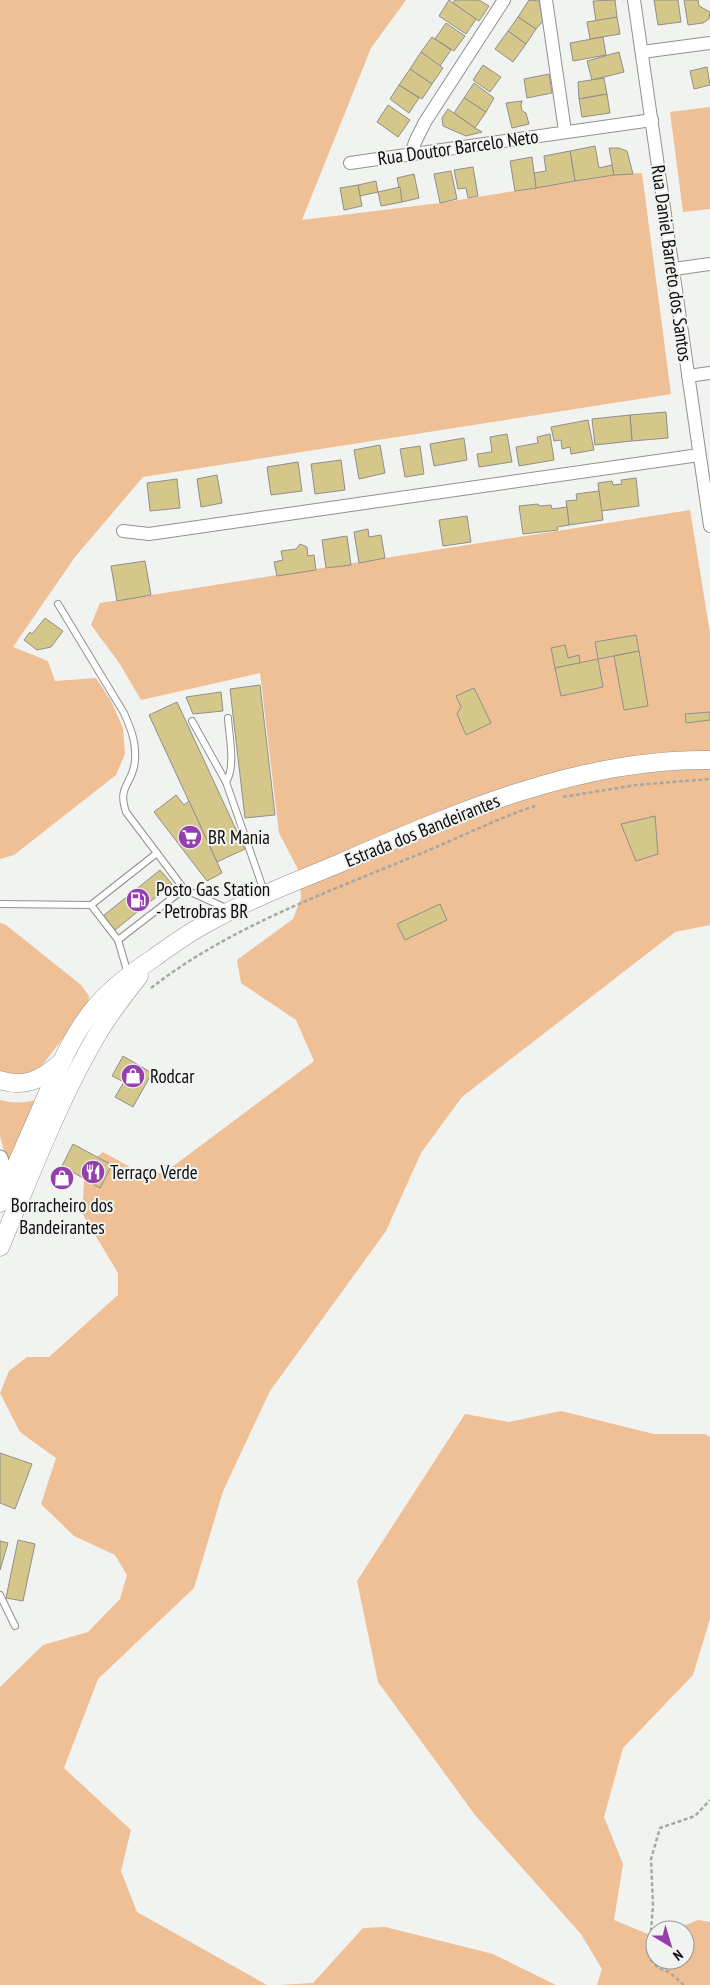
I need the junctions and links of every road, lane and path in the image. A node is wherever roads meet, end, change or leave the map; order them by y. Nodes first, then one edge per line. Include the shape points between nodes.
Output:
1 (504, 0) edge
2 (546, 0) edge
3 (634, 0) edge
4 (710, 43) edge
5 (642, 52) junction
6 (652, 120) junction
7 (566, 132) junction
8 (411, 153) junction
9 (350, 163) dead end
10 (710, 264) edge
11 (674, 268) junction
12 (710, 373) edge
13 (688, 376) junction
14 (699, 455) junction
15 (707, 485) edge
16 (710, 526) edge
17 (123, 531) dead end
18 (58, 604) dead end
19 (228, 718) dead end
20 (192, 721) dead end
21 (710, 760) edge
22 (710, 779) edge
23 (226, 782) junction
24 (561, 798) dead end
25 (544, 803) dead end
26 (157, 853) junction
27 (184, 889) junction
28 (266, 895) junction
29 (0, 904) edge
30 (92, 905) junction
31 (231, 910) junction
32 (118, 940) junction
33 (153, 958) junction
34 (128, 975) junction
35 (147, 991) dead end
36 (62, 1062) junction
37 (0, 1080) edge
38 (0, 1158) edge
39 (8, 1184) junction
40 (0, 1202) edge
41 (10, 1224) junction
42 (0, 1247) edge
43 (0, 1595) edge
44 (15, 1626) dead end
45 (710, 1800) edge
46 (684, 1985) edge

1 - 8 street via 425,122
2 - 7 street, Rua Doutor Barcelo Neto
3 - 5 street, Rua Daniel Barreto dos Santos
4 - 5 street
5 - 6 street, Rua Daniel Barreto dos Santos
6 - 7 street, Rua Doutor Barcelo Neto
6 - 11 street, Rua Daniel Barreto dos Santos
7 - 8 street, Rua Doutor Barcelo Neto
8 - 9 street, Rua Doutor Barcelo Neto
10 - 11 street
11 - 13 street, Rua Daniel Barreto dos Santos
12 - 13 street
13 - 14 street, Rua Daniel Barreto dos Santos
14 - 15 street, Rua Daniel Barreto dos Santos
14 - 17 street via 149,534
15 - 16 street, Rua Daniel Barreto dos Santos
18 - 26 lane via 132,730 136,749 134,768 122,800 126,812
19 - 23 lane via 231,766
20 - 23 lane
21 - 28 main road, Estrada dos Bandeirantes via 678,760 610,769 547,783 394,839
22 - 24 path via 636,785
23 - 28 lane
25 - 35 path via 469,831 234,934
26 - 27 lane
26 - 30 lane
27 - 31 lane
27 - 32 lane
28 - 31 main road, Estrada dos Bandeirantes
29 - 30 lane
30 - 32 lane
31 - 33 main road, Estrada dos Bandeirantes
32 - 34 lane
33 - 34 main road, Estrada dos Bandeirantes
33 - 41 main road, Estrada dos Bandeirantes via 117,1003 97,1035
34 - 36 main road, Estrada dos Bandeirantes via 95,1007 78,1030
36 - 37 main road via 34,1081 16,1083
36 - 39 main road, Estrada dos Bandeirantes
38 - 39 street
39 - 40 main road, Estrada dos Bandeirantes
39 - 41 street
41 - 42 main road, Estrada dos Bandeirantes
43 - 44 lane
45 - 46 path via 695,1816 660,1828 651,1859 653,1905 649,1958

